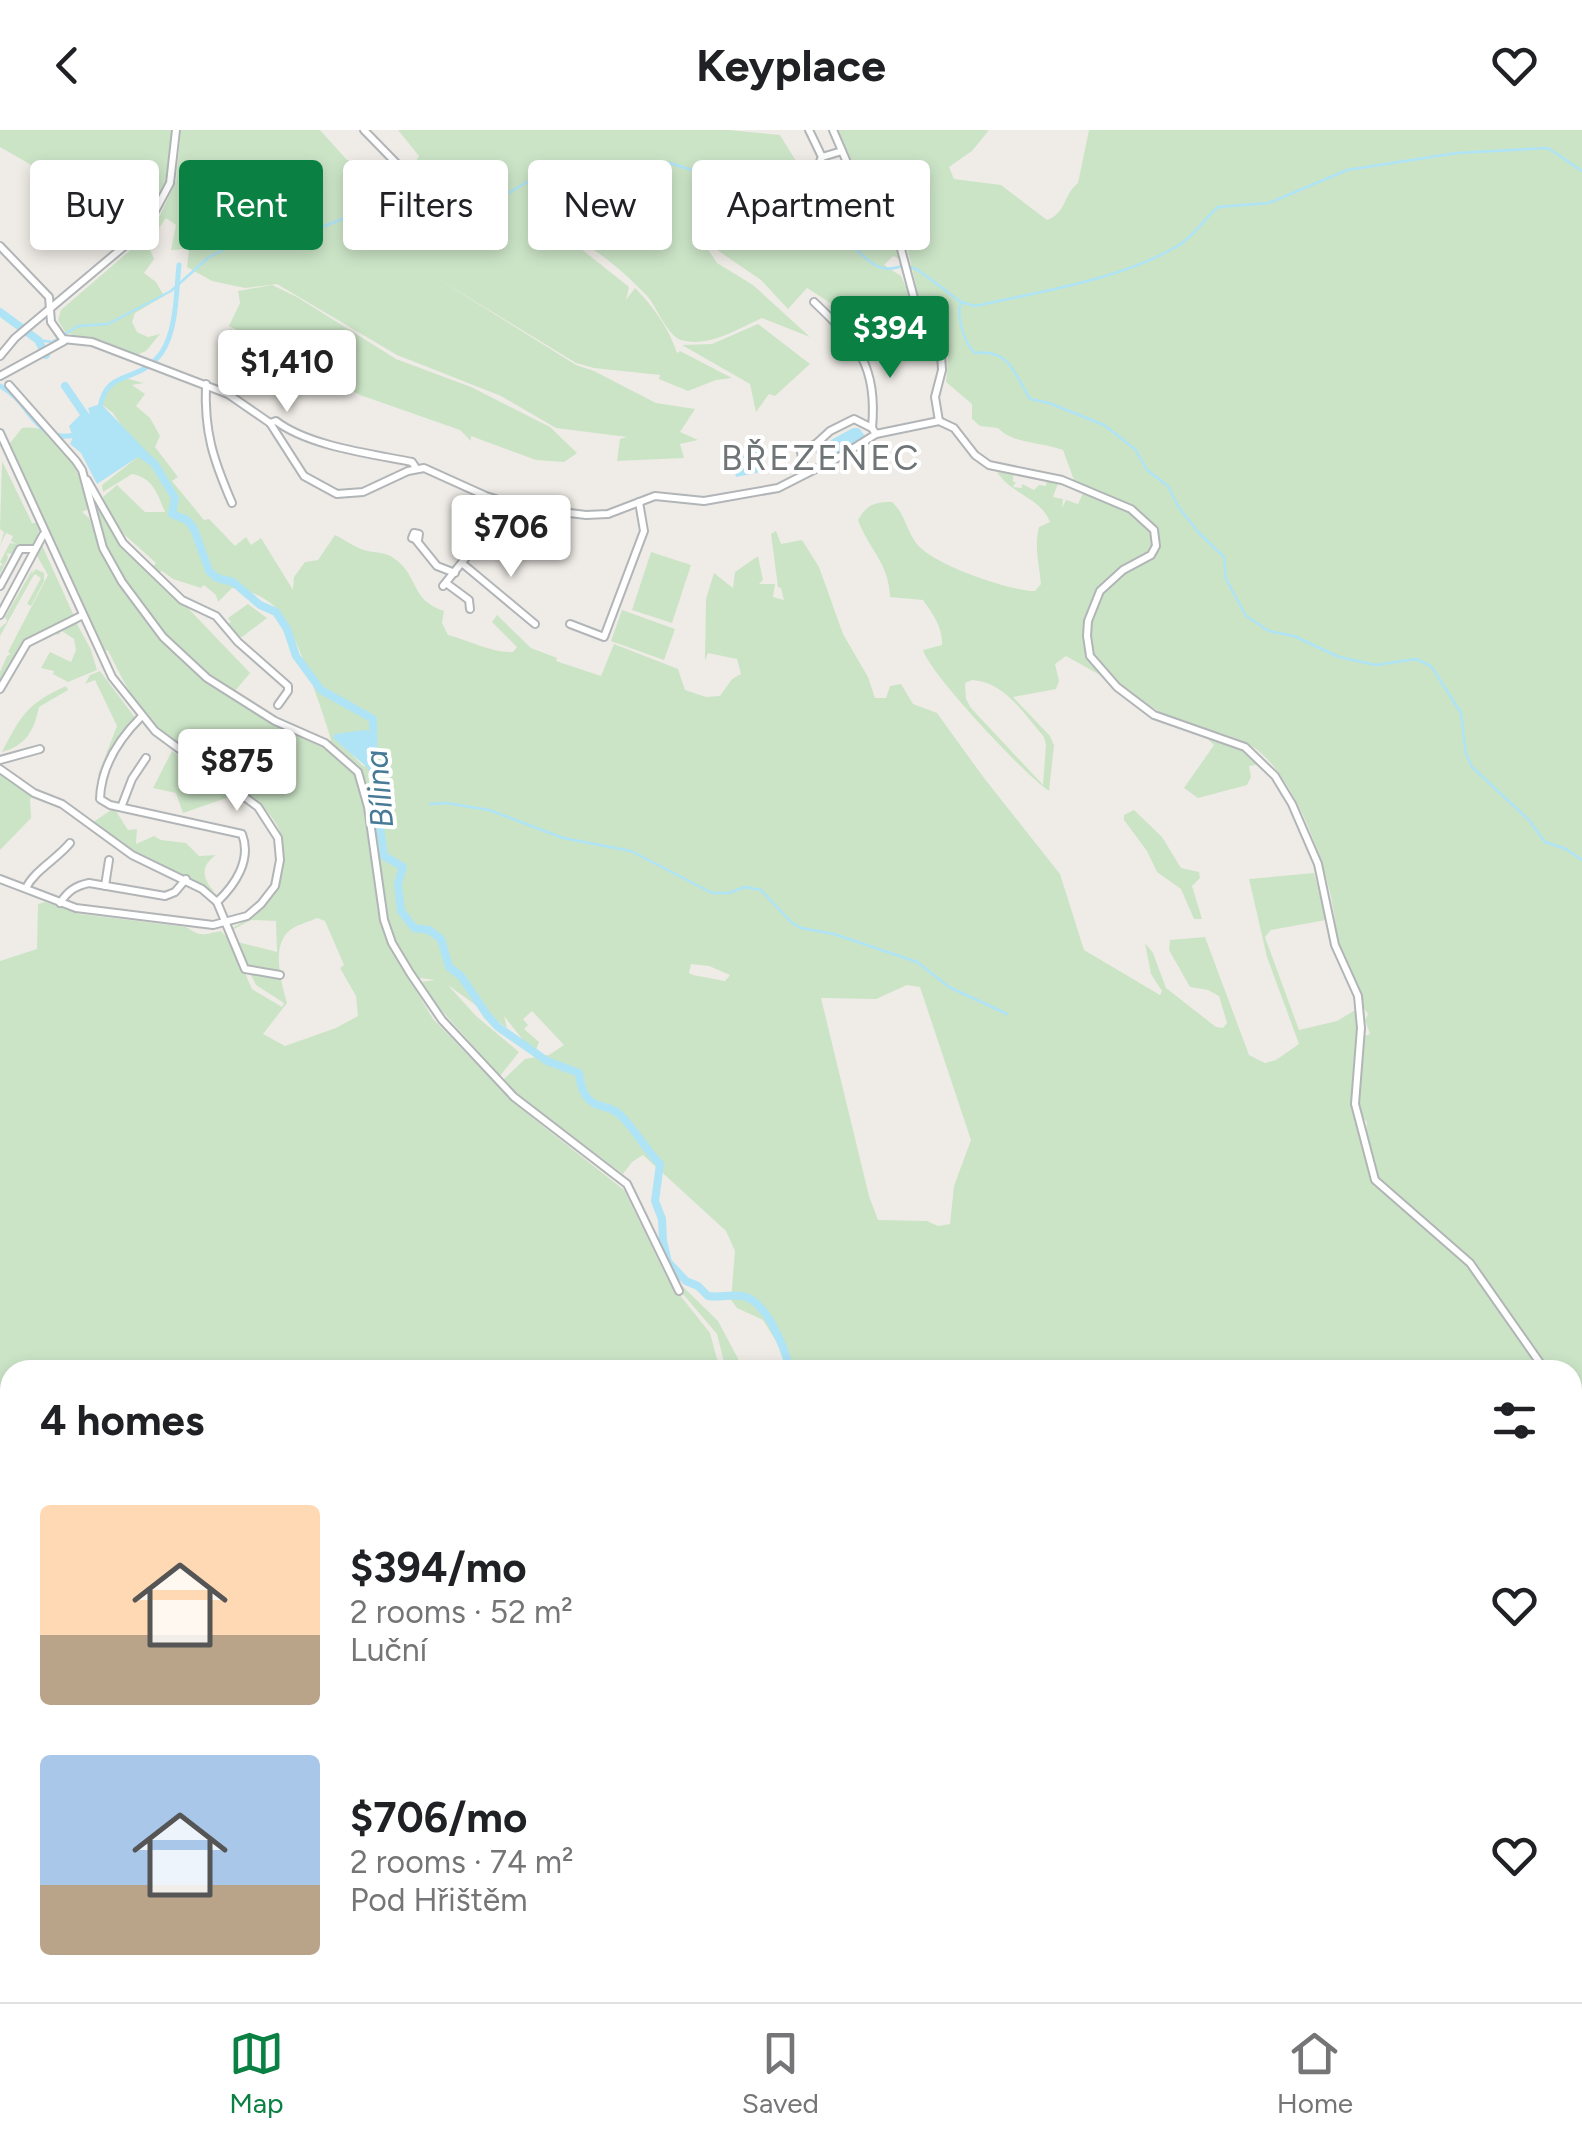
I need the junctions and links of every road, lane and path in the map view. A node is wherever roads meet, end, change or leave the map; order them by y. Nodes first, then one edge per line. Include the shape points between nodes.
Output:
1 (176, 130) edge
2 (364, 130) edge
3 (808, 130) edge
4 (833, 130) edge
5 (842, 151) junction
6 (822, 157) junction
7 (393, 160) edge
8 (821, 160) edge
9 (0, 246) edge
10 (814, 302) dead end
11 (51, 309) junction
12 (63, 338) junction
13 (0, 356) edge
14 (12, 368) junction
15 (0, 378) edge
16 (206, 384) junction
17 (10, 385) junction
18 (939, 421) junction
19 (270, 423) junction
20 (874, 431) junction
21 (0, 433) edge
22 (817, 442) junction
23 (826, 462) junction
24 (416, 468) junction
25 (82, 470) junction
26 (805, 473) junction
27 (232, 502) dead end
28 (639, 502) junction
29 (100, 503) junction
30 (509, 504) junction
31 (91, 511) junction
32 (44, 534) junction
33 (416, 540) dead end
34 (34, 550) junction
35 (463, 564) junction
36 (455, 573) junction
37 (0, 586) edge
38 (470, 609) dead end
39 (0, 615) edge
40 (81, 616) junction
41 (535, 624) dead end
42 (570, 624) dead end
43 (0, 689) edge
44 (278, 705) dead end
45 (141, 717) junction
46 (40, 749) dead end
47 (146, 758) dead end
48 (0, 760) edge
49 (0, 770) edge
50 (122, 805) junction
51 (70, 843) dead end
52 (110, 860) dead end
53 (0, 879) edge
54 (186, 879) junction
55 (105, 886) junction
56 (26, 888) junction
57 (217, 902) junction
58 (60, 903) junction
59 (224, 924) junction
60 (280, 975) dead end
61 (678, 1291) dead end
62 (1538, 1360) edge

1 - 11 street via 170,183 154,218
2 - 7 street
3 - 6 street
4 - 5 street
5 - 6 street
5 - 18 street via 858,188 897,234 914,298 940,337
6 - 8 street
9 - 11 street via 45,292
10 - 20 street via 869,369
11 - 12 street
11 - 13 street
12 - 14 street
12 - 16 street via 92,342
14 - 15 street
14 - 17 street
15 - 17 street
16 - 19 street
16 - 27 street via 211,456
17 - 25 street
18 - 20 street
18 - 62 street via 989,465 1062,480 1131,509 1154,530 1151,554 1106,584 1095,600 1086,636 1090,656 1154,715 1245,747 1275,776 1318,864 1334,945 1358,996 1354,1094 1375,1180 1470,1263
19 - 24 street
19 - 24 street via 297,469 332,493 363,492
20 - 22 street via 851,420
20 - 23 street
21 - 32 street
22 - 23 street
22 - 26 street via 801,452
23 - 26 street
24 - 30 street
25 - 29 street
25 - 31 street
26 - 28 street via 760,493 704,501 662,495
28 - 30 street via 586,515
28 - 42 street via 644,531 604,637
29 - 31 street
29 - 44 street via 123,543 182,600 223,622 288,686
30 - 35 street
31 - 61 street via 122,582 178,652 269,718 337,750 358,772 392,944 442,1020 514,1097 627,1184
32 - 34 street
32 - 40 street
33 - 36 street via 437,566
34 - 37 street via 20,549
34 - 39 street
35 - 36 street
35 - 41 street
36 - 38 street via 445,585 469,600
40 - 43 street via 26,642
40 - 45 street
45 - 50 street via 117,746 102,784 100,799
45 - 59 street via 258,806 278,838 280,870 270,894 246,916
46 - 48 street
47 - 50 street
49 - 54 street via 132,854
50 - 57 street via 242,834 239,877
51 - 56 street
52 - 55 street
53 - 56 street
54 - 55 street via 166,896
54 - 57 street
55 - 58 street via 79,885
56 - 58 street
57 - 59 street
58 - 59 street via 120,916
59 - 60 street via 245,969

